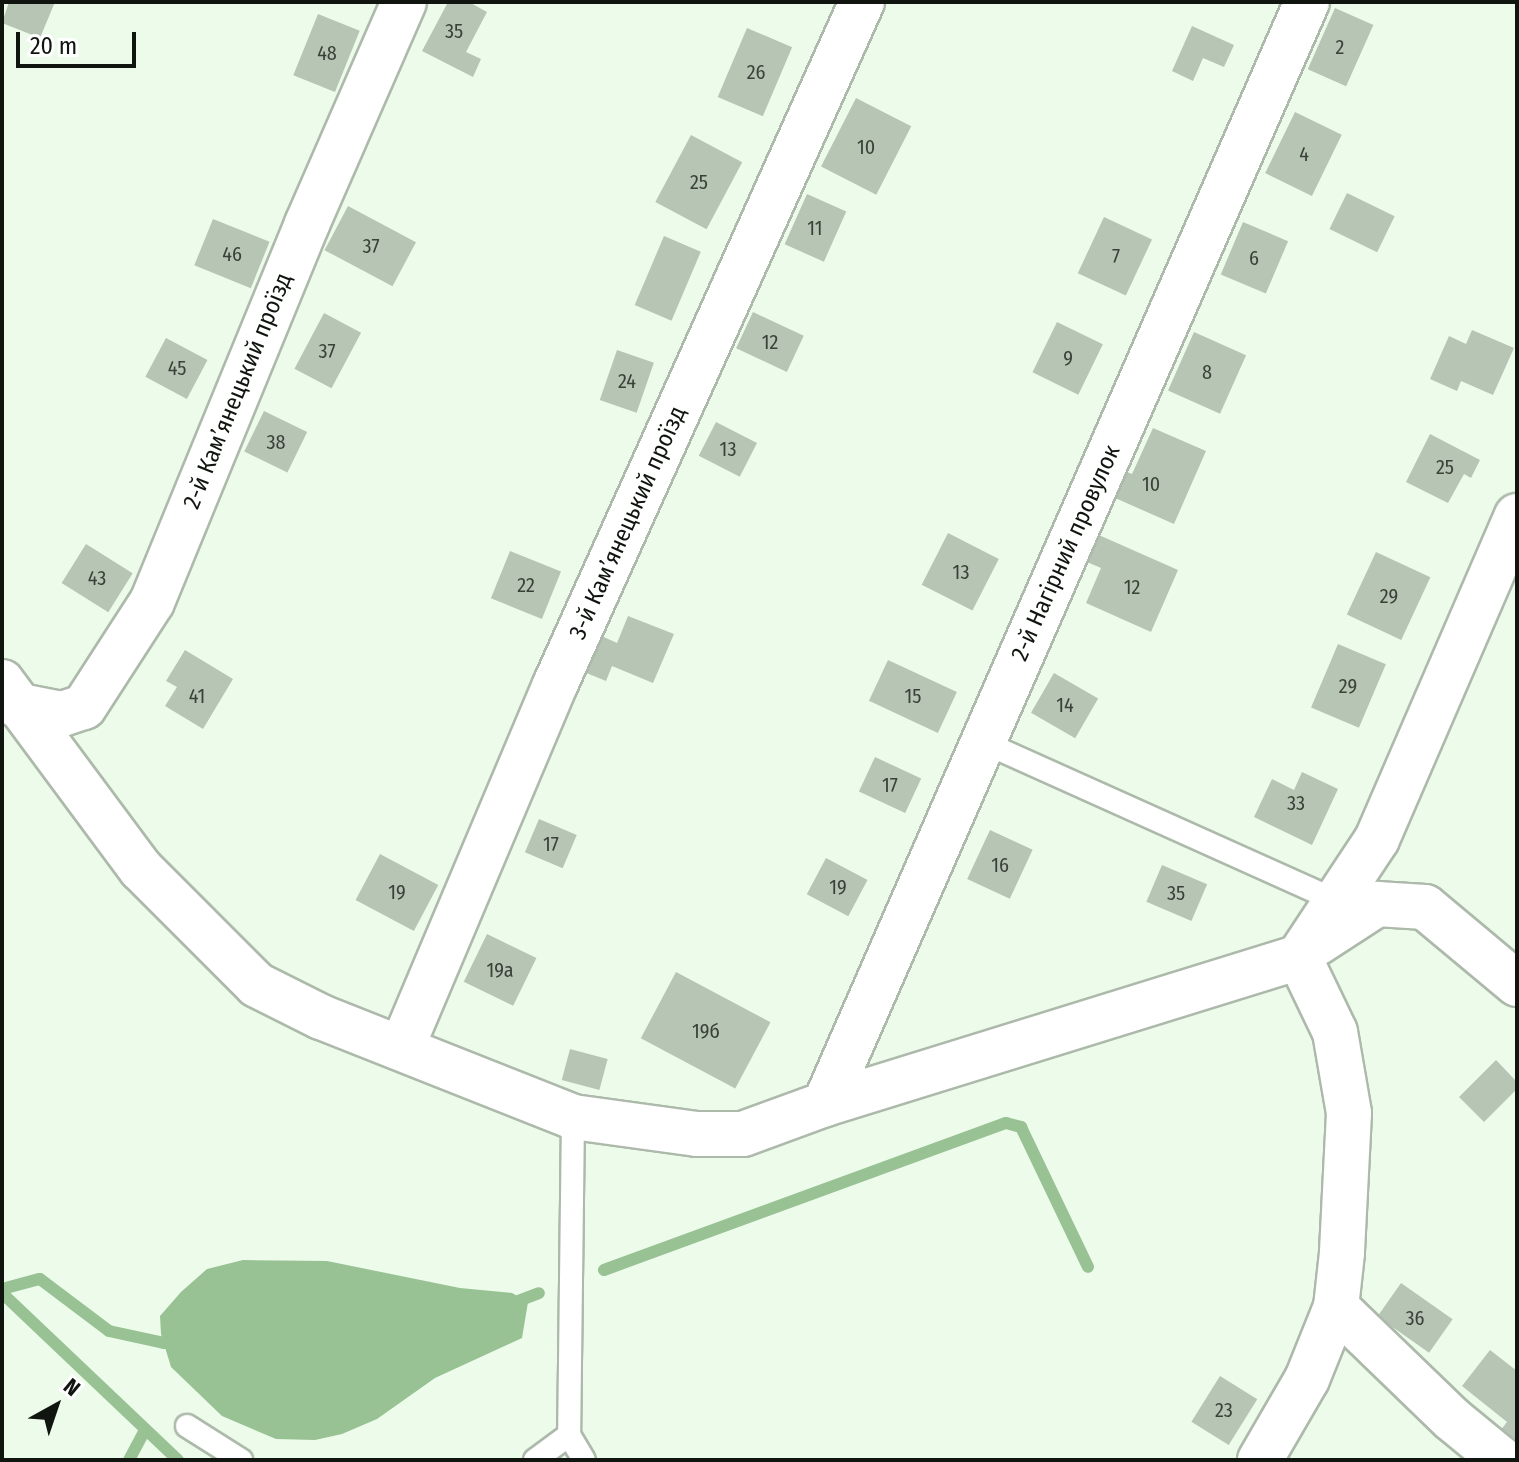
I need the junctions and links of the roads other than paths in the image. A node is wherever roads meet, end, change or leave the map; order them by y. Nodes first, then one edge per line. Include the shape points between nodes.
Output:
1 (404, 2) edge
2 (862, 2) edge
3 (1307, 2) edge
4 (1517, 516) edge
5 (9, 694) edge
6 (983, 742) junction
7 (1357, 902) junction
8 (1299, 957) junction
9 (1517, 984) edge
10 (402, 1047) junction
11 (825, 1104) junction
12 (573, 1117) junction
13 (1336, 1307) junction
14 (187, 1426) dead end
15 (569, 1435) junction
16 (241, 1460) edge
17 (535, 1460) edge
18 (584, 1460) edge
19 (1260, 1460) edge
20 (1502, 1460) edge

1 - 5 street, 2-й Камʼянецький проїзд via 152,602 84,707 62,714
2 - 10 street, 3-й Камʼянецький проїзд via 555,685
3 - 6 street, 2-й Нагірний провулок
4 - 7 street via 1377,839
5 - 10 street via 141,869 257,985 321,1017
6 - 7 lane
6 - 11 street, 2-й Нагірний провулок
7 - 8 street via 1351,918
7 - 9 street via 1425,907
8 - 11 street
8 - 13 street via 1335,1032 1349,1113
10 - 12 street
11 - 12 street via 743,1134 697,1134
12 - 15 lane
13 - 19 street via 1307,1379
13 - 20 street
14 - 16 lane
15 - 17 lane
15 - 18 lane

